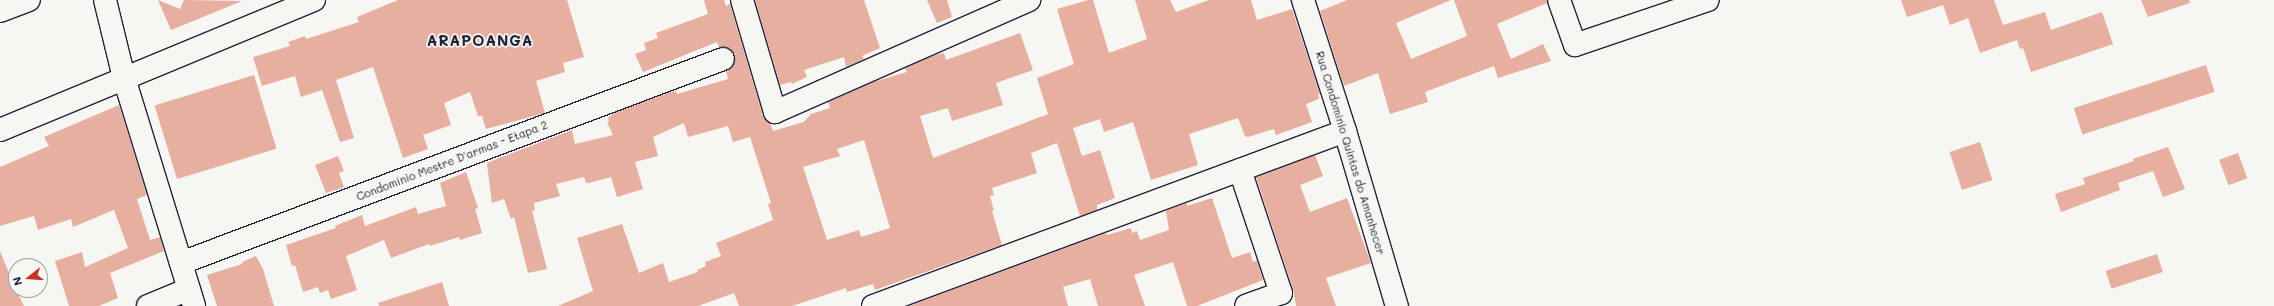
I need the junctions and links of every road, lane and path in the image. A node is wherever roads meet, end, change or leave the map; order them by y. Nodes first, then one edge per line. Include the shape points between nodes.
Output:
1 (29, 0) edge
2 (105, 0) edge
3 (314, 0) edge
4 (742, 0) edge
5 (1029, 0) edge
6 (1303, 0) edge
7 (1559, 0) edge
8 (1708, 0) edge
9 (0, 11) edge
10 (723, 60) dead end
11 (124, 78) junction
12 (0, 130) edge
13 (1345, 131) junction
14 (1240, 170) junction
15 (181, 262) junction
16 (192, 297) edge
17 (148, 306) edge
18 (873, 306) edge
19 (1246, 306) edge
20 (1397, 306) edge

1 - 9 street
2 - 11 street
3 - 11 street
4 - 5 street via 775,112
6 - 13 street, Rua Condomínio Quintas do Amanhecer
7 - 8 street via 1575,45
10 - 15 street, Condomínio Mestre D'armas - Etapa 2
11 - 12 street
11 - 15 street
13 - 14 street
13 - 20 street, Rua Condomínio Quintas do Amanhecer
14 - 18 street
14 - 19 street via 1281,293
15 - 16 street
16 - 17 street

